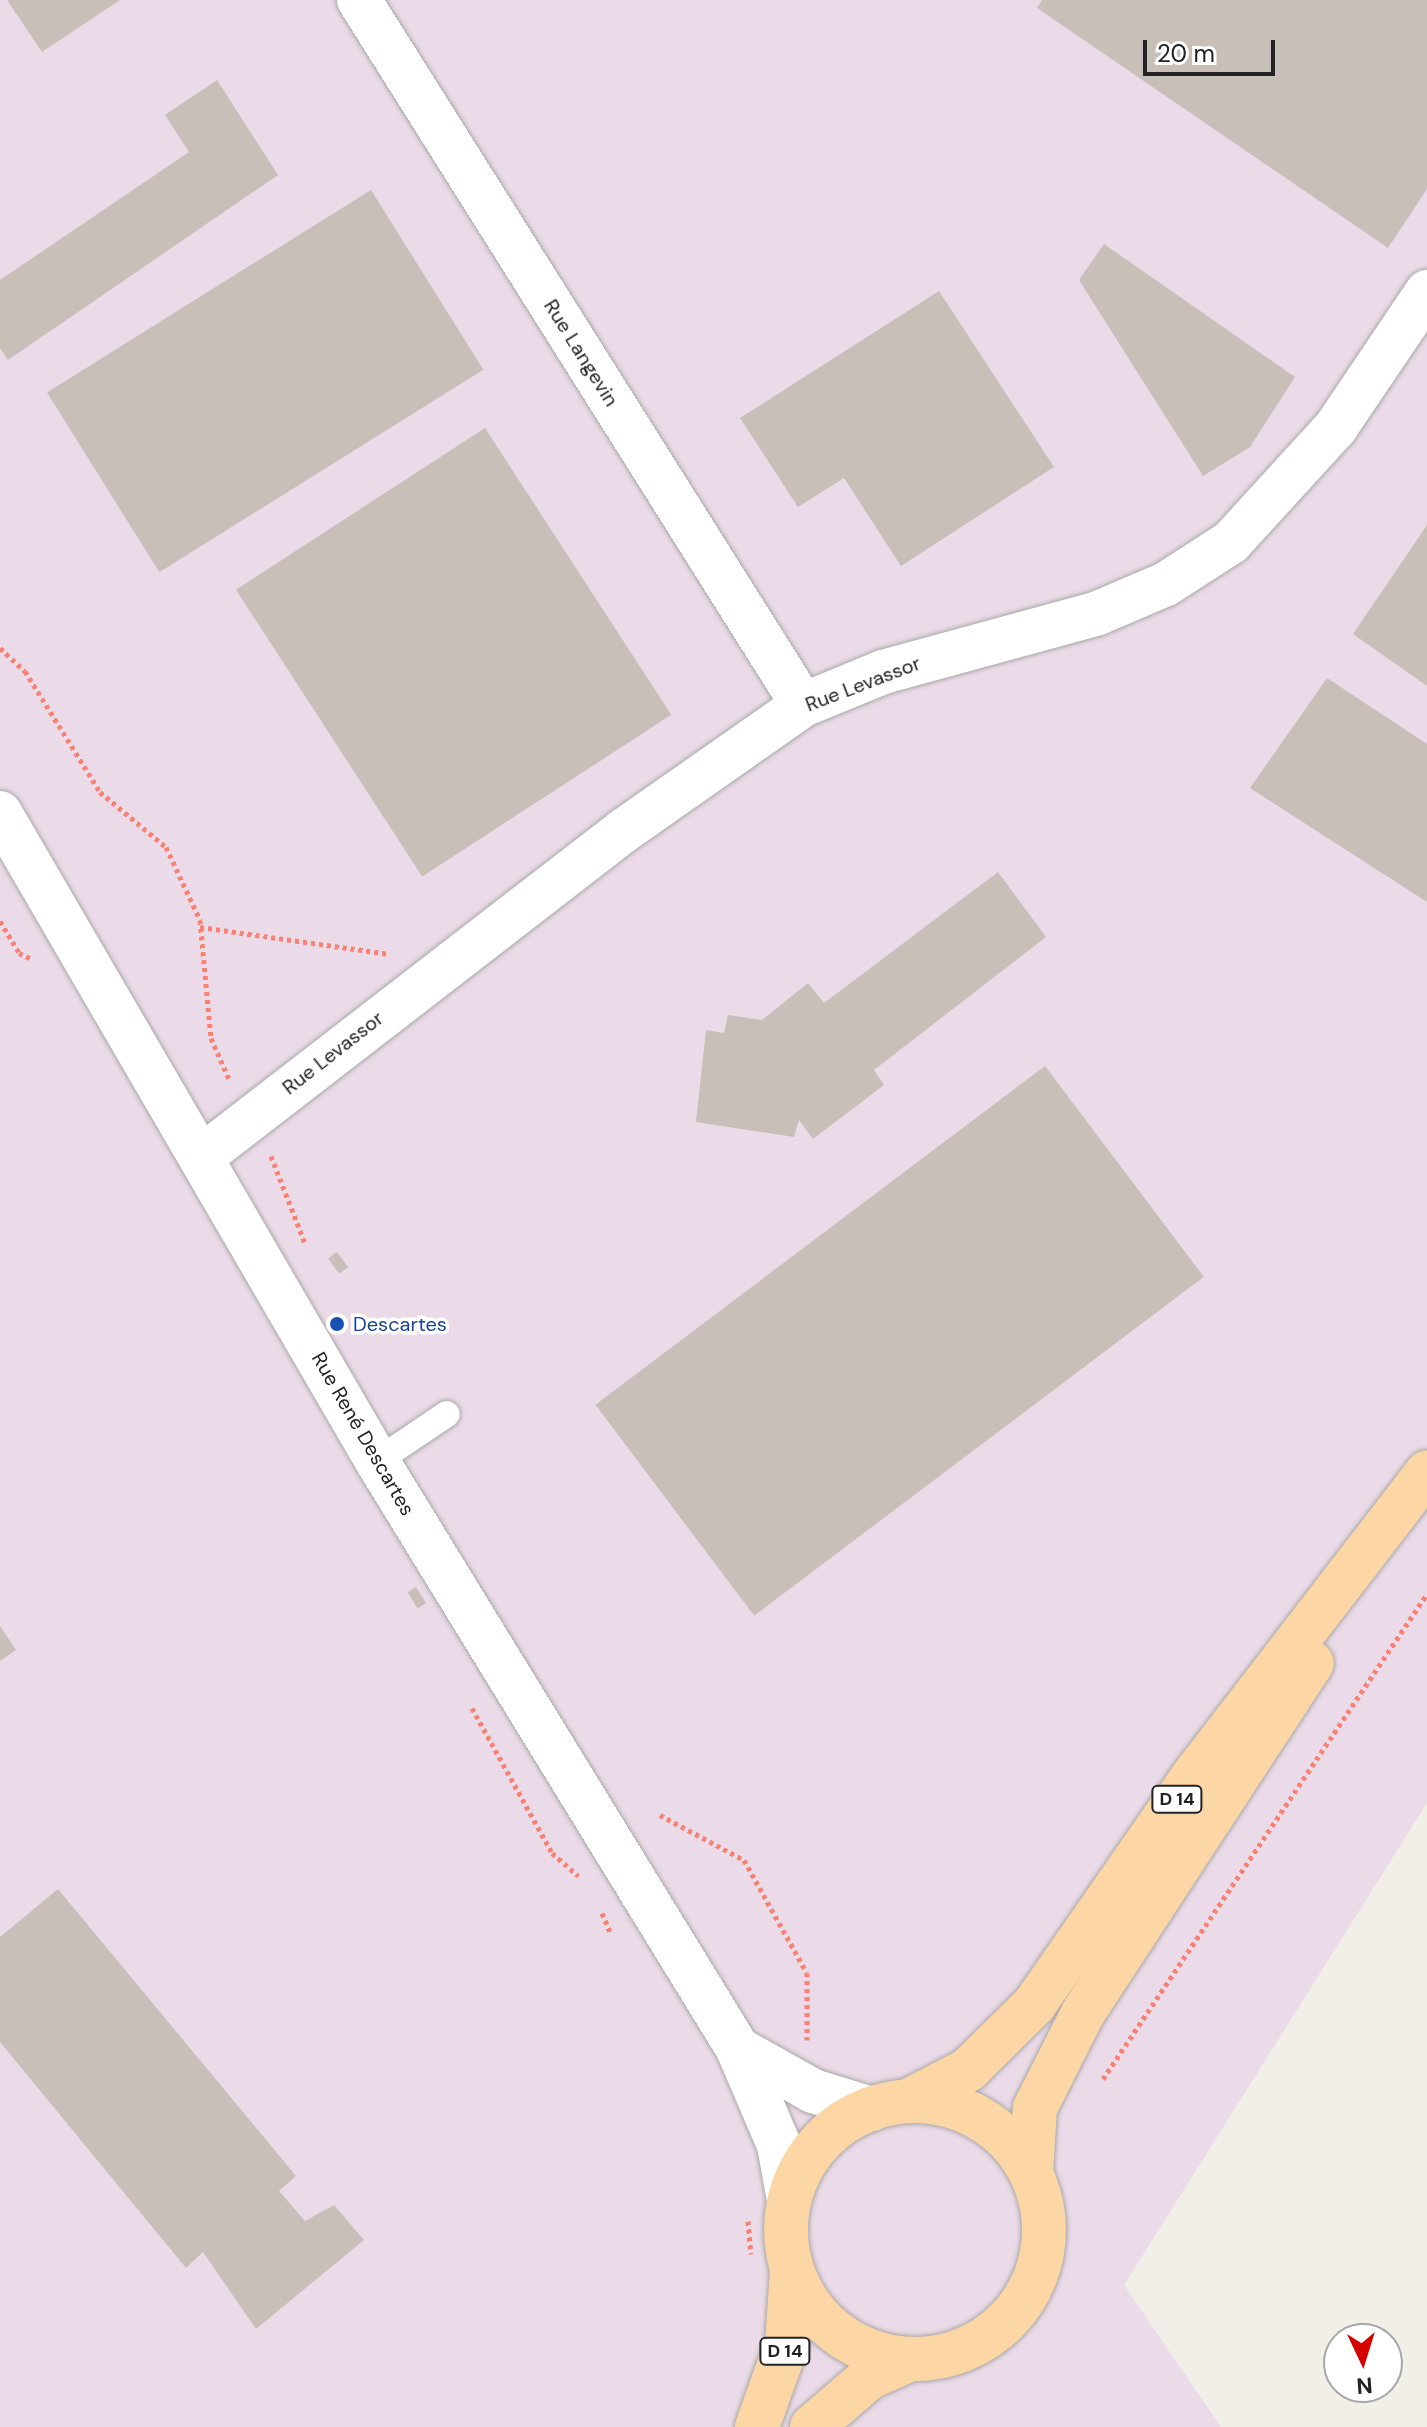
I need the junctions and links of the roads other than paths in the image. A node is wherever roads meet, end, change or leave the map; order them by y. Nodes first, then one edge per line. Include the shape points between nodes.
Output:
1 (359, 0) edge
2 (1427, 292) edge
3 (803, 705) junction
4 (0, 813) edge
5 (204, 1155) junction
6 (447, 1414) dead end
7 (377, 1461) junction
8 (1427, 1472) edge
9 (1427, 1480) edge
10 (738, 2049) junction
11 (889, 2105) junction
12 (1031, 2173) junction
13 (768, 2202) junction
14 (772, 2266) junction
15 (911, 2359) junction
16 (757, 2427) edge
17 (812, 2427) edge

1 - 3 street, Rue Langevin
2 - 3 street, Rue Levassor via 1336,427 1231,542 1166,584 1098,613 883,672
3 - 5 street, Rue Levassor via 712,765
4 - 5 street, Rue René Descartes
5 - 7 street, Rue René Descartes
6 - 7 lane
7 - 10 street, Rue René Descartes
8 - 11 main road, D 14 via 1194,1775 1034,2005 968,2070
9 - 12 main road, D 14 via 1083,2013 1035,2108
10 - 11 street, Rue René Descartes via 813,2091
10 - 13 street, Rue René Descartes via 779,2145
11 - 12 main road via 981,2120
11 - 13 main road via 816,2147
12 - 15 main road via 1044,2243 1024,2299 970,2347
13 - 14 main road
14 - 15 main road via 843,2338
14 - 16 main road, D 14 via 787,2343
15 - 17 main road via 870,2377

